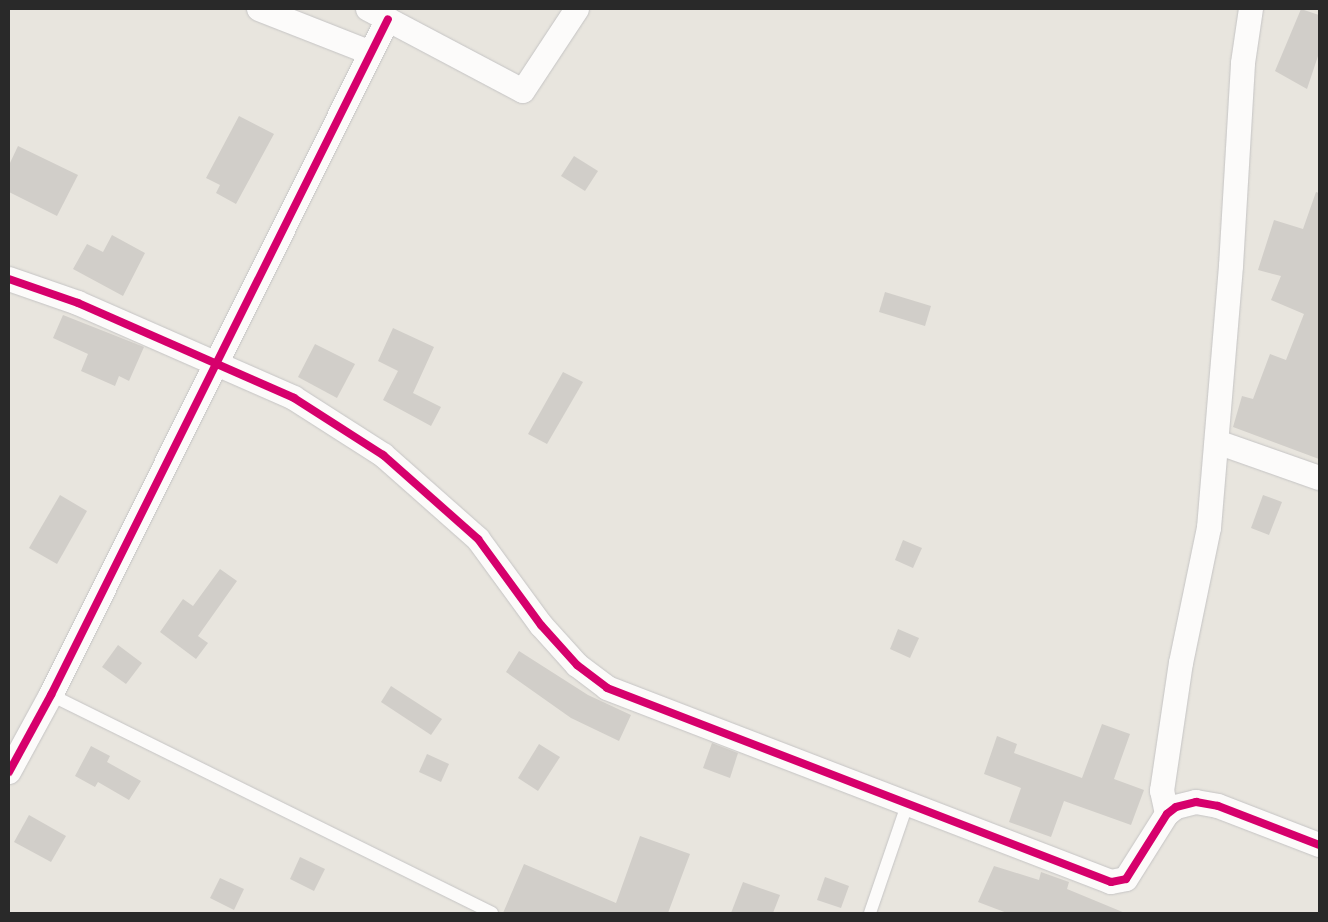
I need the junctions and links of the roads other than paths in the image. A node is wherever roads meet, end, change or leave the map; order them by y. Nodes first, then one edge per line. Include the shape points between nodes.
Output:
1 (259, 9) edge
2 (577, 9) edge
3 (1252, 9) edge
4 (376, 12) edge
5 (369, 52) junction
6 (9, 279) edge
7 (216, 363) junction
8 (1217, 442) junction
9 (1319, 478) edge
10 (51, 695) junction
11 (9, 772) edge
12 (907, 805) junction
13 (1167, 814) junction
14 (1319, 845) edge
15 (492, 913) edge
16 (870, 913) edge

1 - 5 street
2 - 4 street via 523,91
3 - 8 street via 1243,63
4 - 5 street
5 - 7 street
6 - 7 street via 78,303
7 - 10 street
7 - 12 street via 294,398 383,456 478,540 541,625 577,665 607,688
8 - 9 street
8 - 13 street via 1209,528 1181,663 1162,791
10 - 11 street
10 - 15 lane
12 - 13 street via 1110,882 1126,879 1142,861
12 - 16 lane
13 - 14 street via 1176,807 1196,802 1218,806

